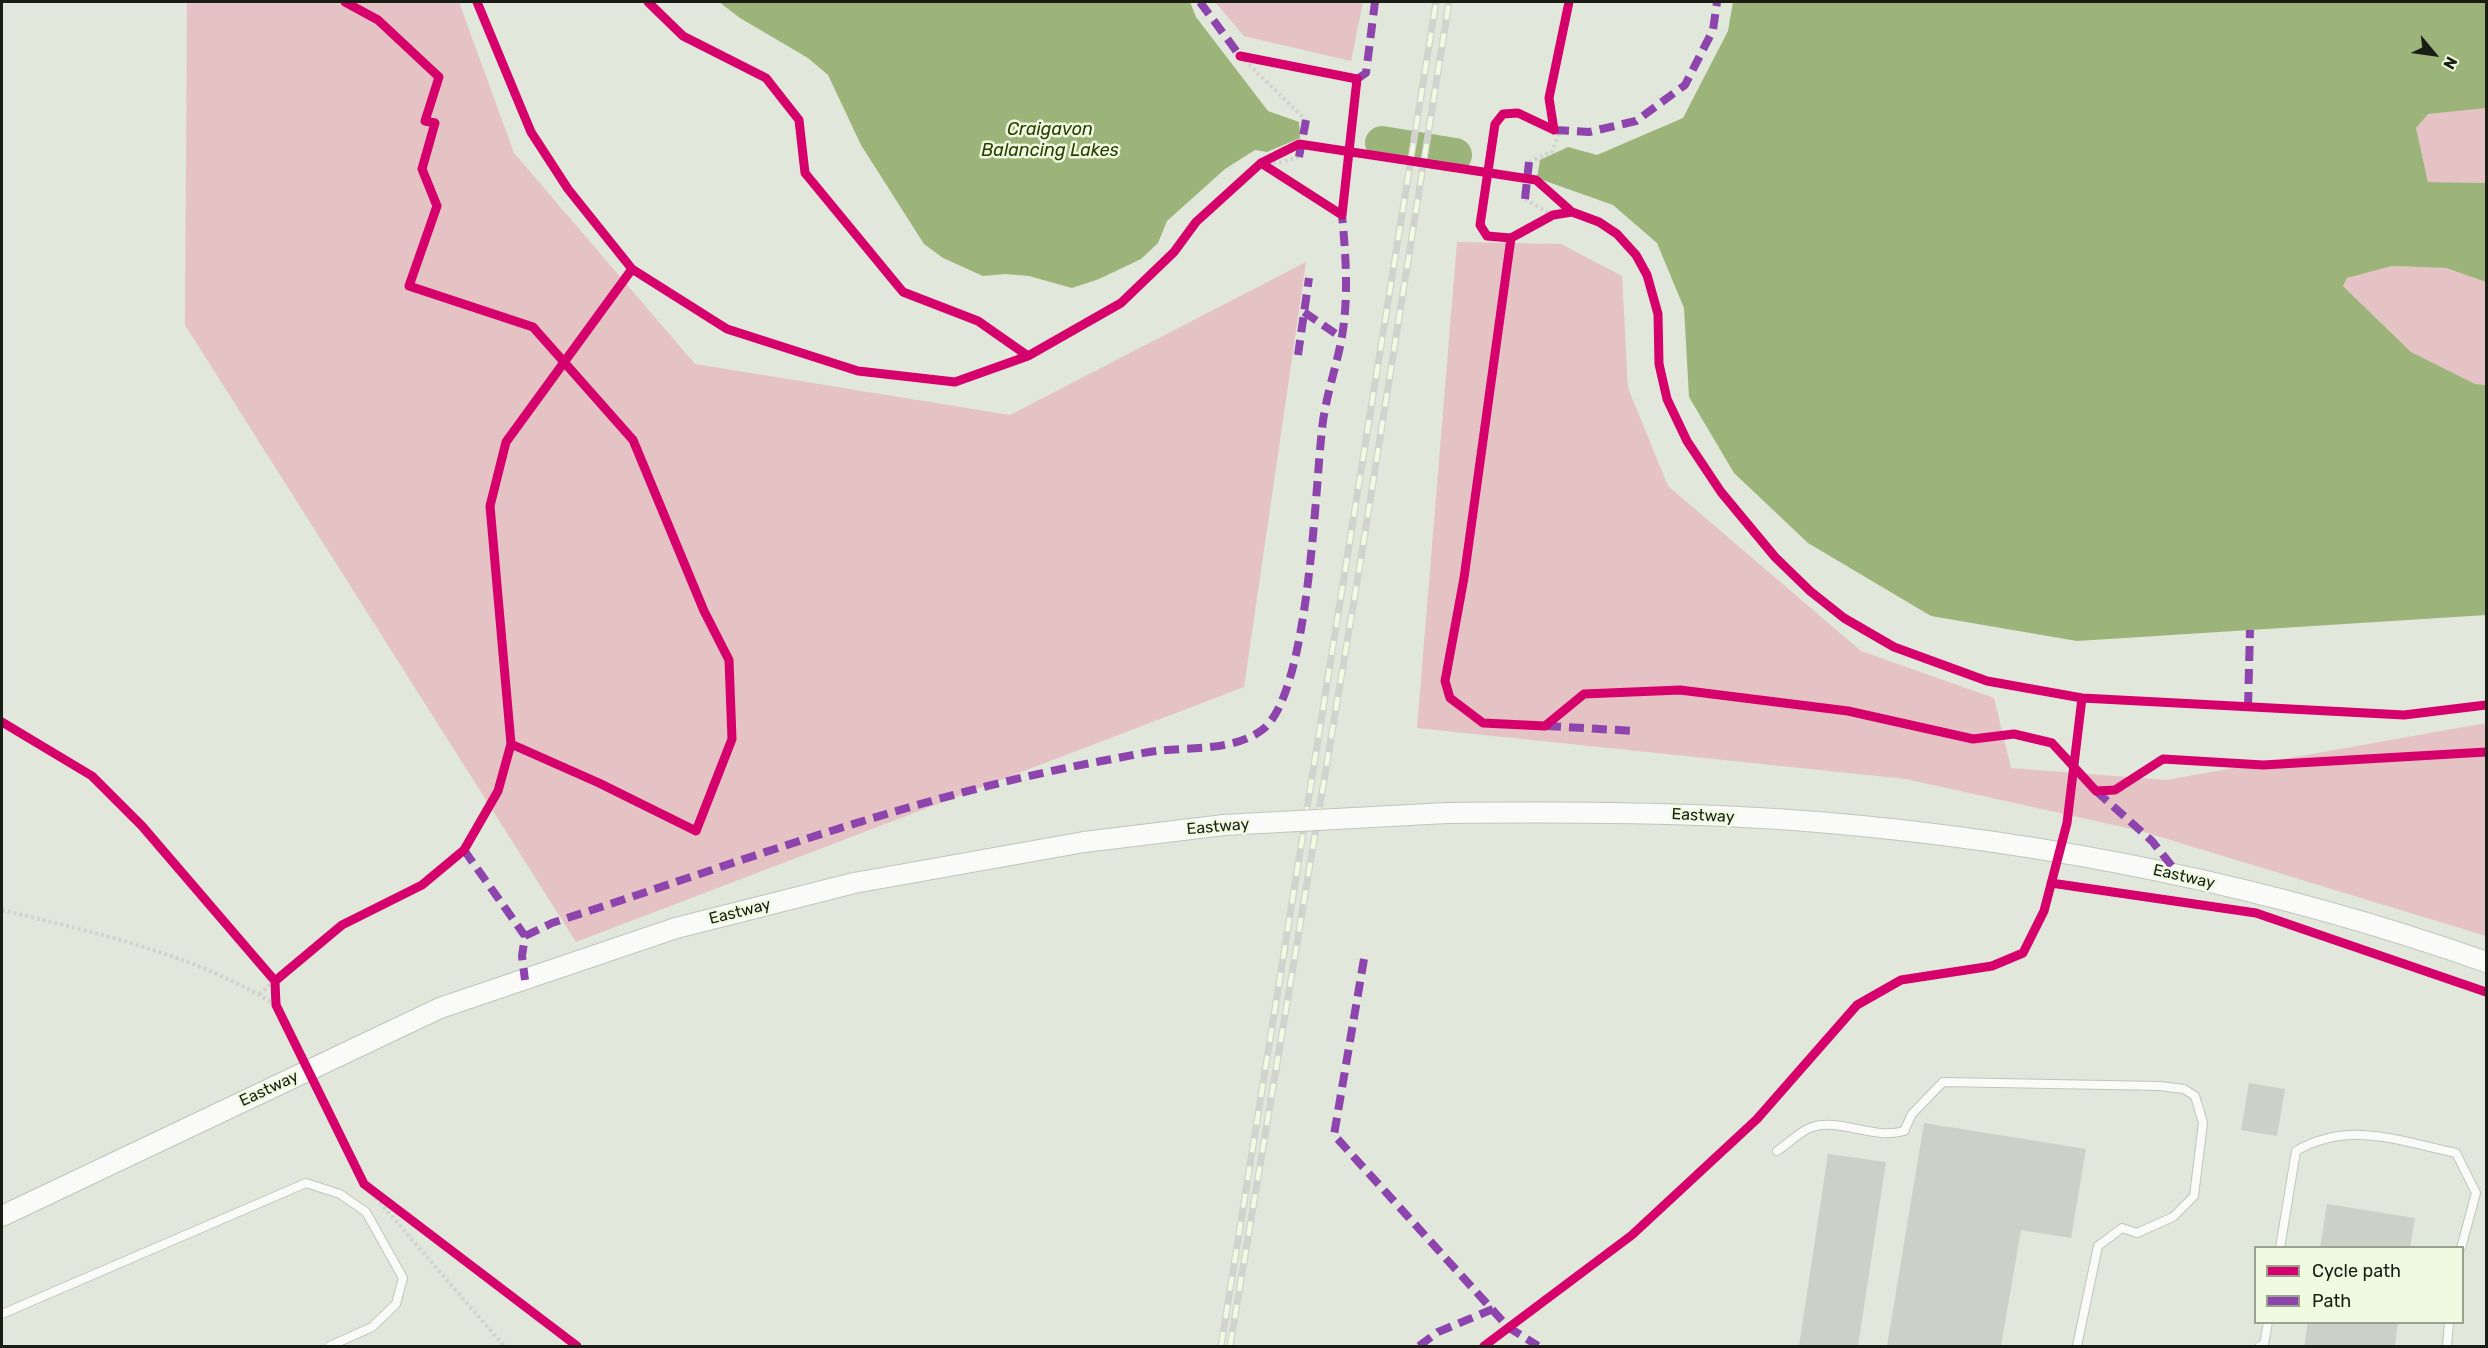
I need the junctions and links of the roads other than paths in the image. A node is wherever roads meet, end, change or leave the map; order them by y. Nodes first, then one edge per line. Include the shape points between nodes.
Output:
1 (2487, 962) edge
2 (1777, 1151) dead end
3 (2, 1216) edge
4 (2280, 1246) edge
5 (2462, 1246) edge
6 (2, 1314) edge
7 (2268, 1324) edge
8 (2450, 1324) edge
9 (330, 1347) edge
10 (2077, 1347) edge
11 (2260, 1347) edge
12 (2447, 1347) edge

1 - 3 street, Eastway, bridge via 2378,926 2178,874 2019,846 1820,822 1627,812 1447,813 1224,825 1084,842 876,879 676,928 440,1008
2 - 10 lane via 1812,1127 1849,1126 1889,1135 1904,1131 1911,1114 1943,1082 2159,1086 2184,1089 2195,1096 2203,1123 2194,1196 2173,1217 2137,1233 2122,1228 2098,1246
4 - 5 lane via 2296,1151 2315,1140 2360,1133 2456,1153 2476,1193
6 - 9 lane via 306,1183 340,1194 366,1212 403,1278 396,1304 372,1327
7 - 11 lane via 2264,1345
8 - 12 lane

